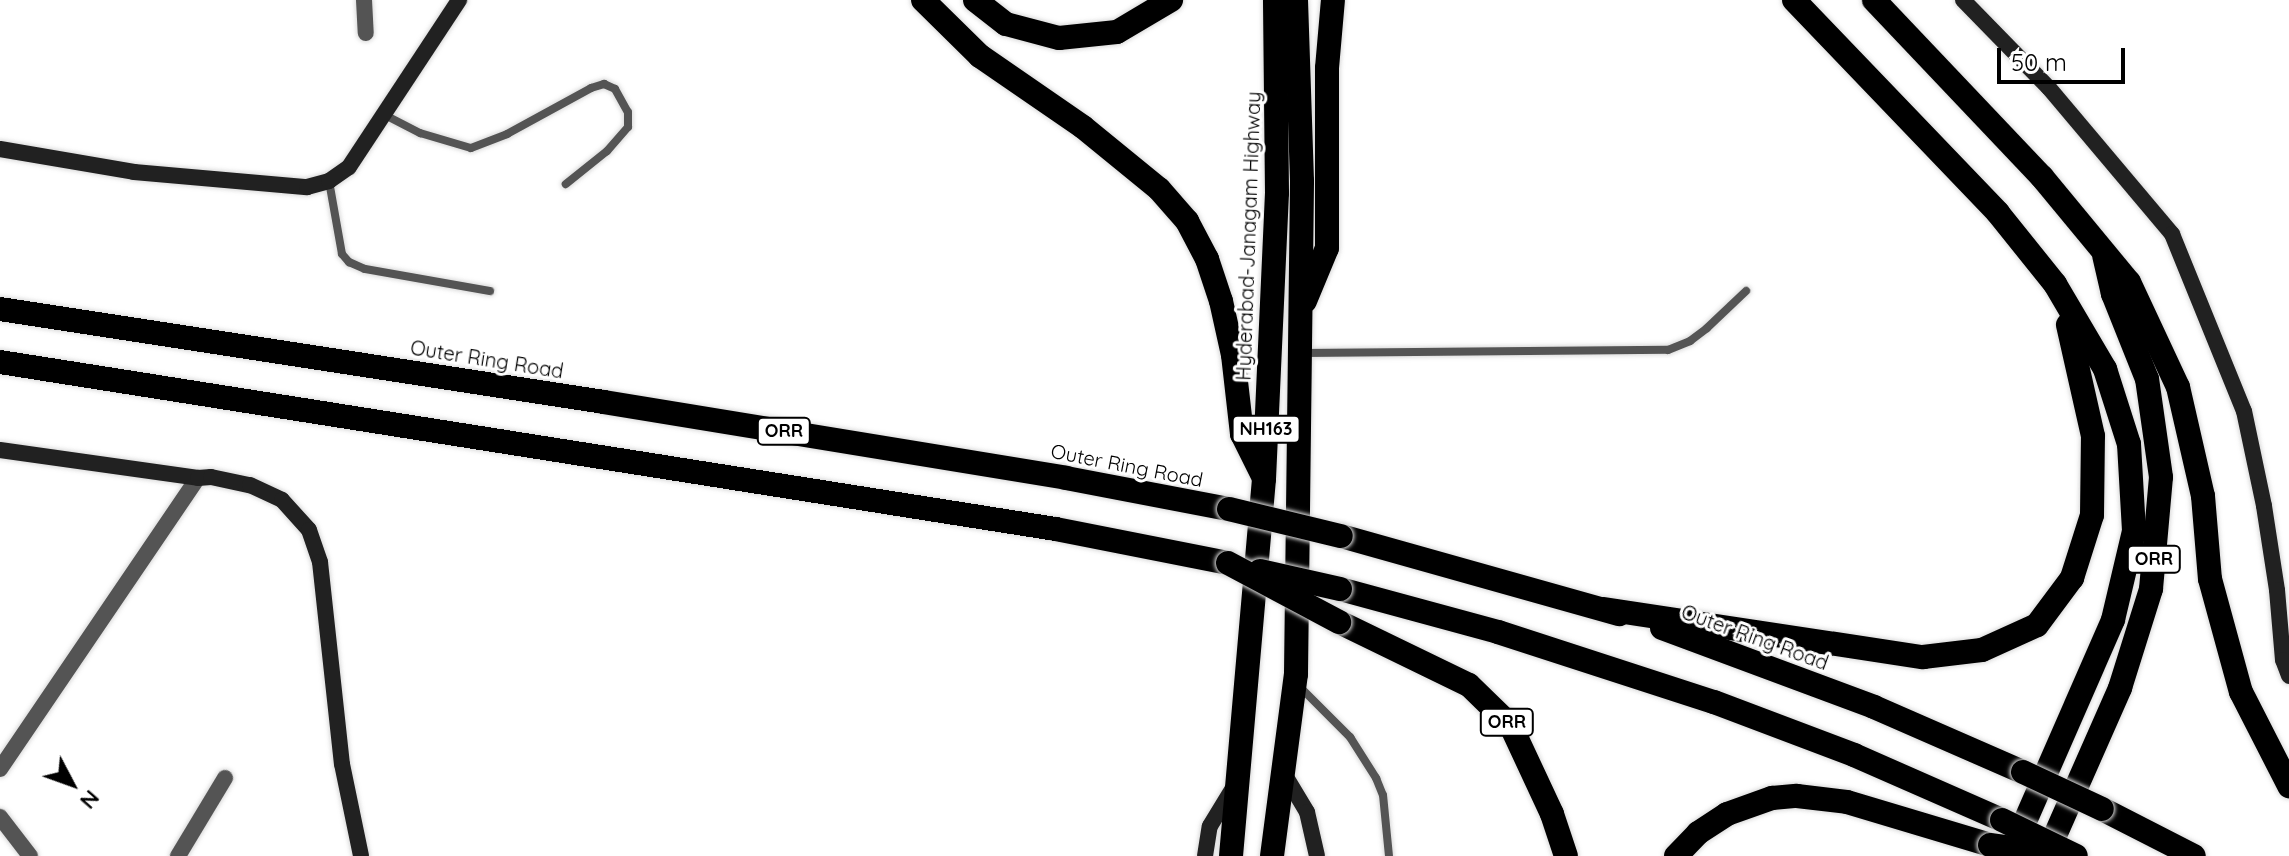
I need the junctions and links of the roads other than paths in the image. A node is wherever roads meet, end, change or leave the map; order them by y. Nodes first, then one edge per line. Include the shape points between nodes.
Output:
1 (364, 0) edge
2 (459, 0) edge
3 (923, 0) edge
4 (975, 0) edge
5 (1171, 0) edge
6 (1275, 0) edge
7 (1296, 0) edge
8 (1333, 0) edge
9 (1794, 0) edge
10 (1874, 0) edge
11 (1963, 0) edge
12 (366, 33) dead end
13 (383, 114) junction
14 (0, 149) edge
15 (329, 181) junction
16 (566, 184) dead end
17 (2103, 250) junction
18 (2055, 284) junction
19 (490, 291) dead end
20 (1746, 291) dead end
21 (0, 309) edge
22 (1300, 313) junction
23 (1300, 353) junction
24 (0, 362) edge
25 (0, 450) edge
26 (198, 478) junction
27 (1264, 479) junction
28 (1228, 563) junction
29 (1604, 609) junction
30 (2289, 676) edge
31 (1295, 682) junction
32 (0, 769) edge
33 (1283, 772) junction
34 (225, 778) dead end
35 (1237, 781) junction
36 (2289, 786) edge
37 (0, 817) edge
38 (2000, 851) edge
39 (30, 856) edge
40 (178, 856) edge
41 (361, 856) edge
42 (1205, 856) edge
43 (1231, 856) edge
44 (1272, 856) edge
45 (1317, 856) edge
46 (1389, 856) edge
47 (1566, 856) edge
48 (1676, 856) edge
49 (2046, 856) edge
50 (2073, 856) edge
51 (2194, 856) edge

1 - 12 street
2 - 13 main road
3 - 27 highway via 980,56 1083,127 1159,189 1187,221 1221,301 1242,434
4 - 5 highway via 1006,24 1059,38 1117,32
6 - 27 highway, Hyderabad-Janagam Highway / NH163 via 1277,193
7 - 22 highway, NH163
8 - 22 highway via 1327,68 1327,248
9 - 18 highway, ORR via 1998,213
10 - 17 highway, ORR via 2042,177
11 - 30 main road via 2049,88 2172,234 2244,411
13 - 15 main road via 349,167
13 - 16 lane via 420,133 471,148 604,84 615,89 628,112 628,127
14 - 15 main road via 134,172 307,187
15 - 19 lane via 342,254 349,262
17 - 36 highway, ORR via 2129,282 2178,387 2203,496 2217,608 2241,692
17 - 49 highway, ORR via 2113,294 2147,379 2161,477 2153,575 2120,688
18 - 29 highway, ORR via 2078,354 2093,436 2092,515 2072,578 2037,625 1982,650 1923,657
18 - 38 highway, ORR via 2105,369 2115,399 2129,444 2134,531 2113,620
20 - 23 lane via 1690,341 1668,350
21 - 29 highway, Outer Ring Road / ORR, bridge via 1066,478 1341,536
22 - 23 highway, NH163
23 - 31 highway, NH163
24 - 28 highway via 1056,529
25 - 26 main road
26 - 32 street
26 - 41 main road via 250,485 282,500 309,530 320,562 342,764
27 - 35 highway, Hyderabad-Janagam Highway / NH163
28 - 47 highway, ORR, bridge via 1469,685 1511,726
28 - 50 highway, bridge via 1527,641 1700,697 1854,755
29 - 51 highway, Outer Ring Road / ORR, bridge via 1818,685 2023,772
31 - 33 highway, NH163
31 - 46 lane via 1350,737 1376,778 1383,795
33 - 44 highway, NH163
33 - 45 main road via 1307,812
34 - 40 street
35 - 42 main road via 1210,826
35 - 43 highway, Hyderabad-Janagam Highway / NH163
37 - 39 street
38 - 48 highway via 1847,802 1797,796 1772,798 1727,814
38 - 50 highway, bridge

